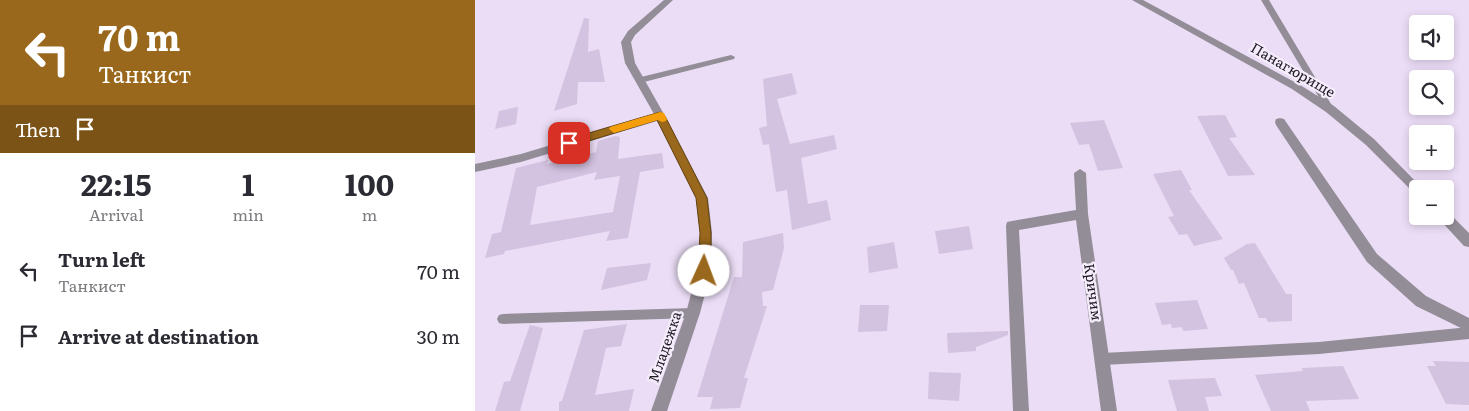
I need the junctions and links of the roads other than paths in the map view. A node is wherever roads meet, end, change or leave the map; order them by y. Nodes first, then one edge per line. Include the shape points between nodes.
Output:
1 (669, 0) edge
2 (1136, 0) edge
3 (1265, 0) edge
4 (731, 57) dead end
5 (640, 80) junction
6 (1330, 109) junction
7 (660, 116) junction
8 (1280, 122) dead end
9 (475, 168) edge
10 (1080, 173) dead end
11 (1409, 181) edge
12 (1082, 214) junction
13 (1453, 225) edge
14 (1469, 242) edge
15 (693, 313) junction
16 (503, 319) dead end
17 (1469, 326) edge
18 (1469, 333) edge
19 (1102, 359) junction
20 (659, 411) edge
21 (1021, 411) edge
22 (1109, 411) edge

1 - 5 street, Младежка via 626,42 630,63
2 - 6 street, Панагюрище via 1296,87
3 - 6 lane
4 - 5 lane
5 - 7 street, Младежка
6 - 11 street, Панагюрище via 1370,142
7 - 9 street via 521,158
7 - 15 street, Младежка via 702,198 704,271
8 - 17 street via 1372,258 1421,301
10 - 12 street, Кричим
12 - 19 street, Кричим
12 - 21 street via 1011,226
13 - 14 street
15 - 16 lane
15 - 20 street, Младежка
18 - 19 lane via 1319,348
19 - 22 street, Кричим

